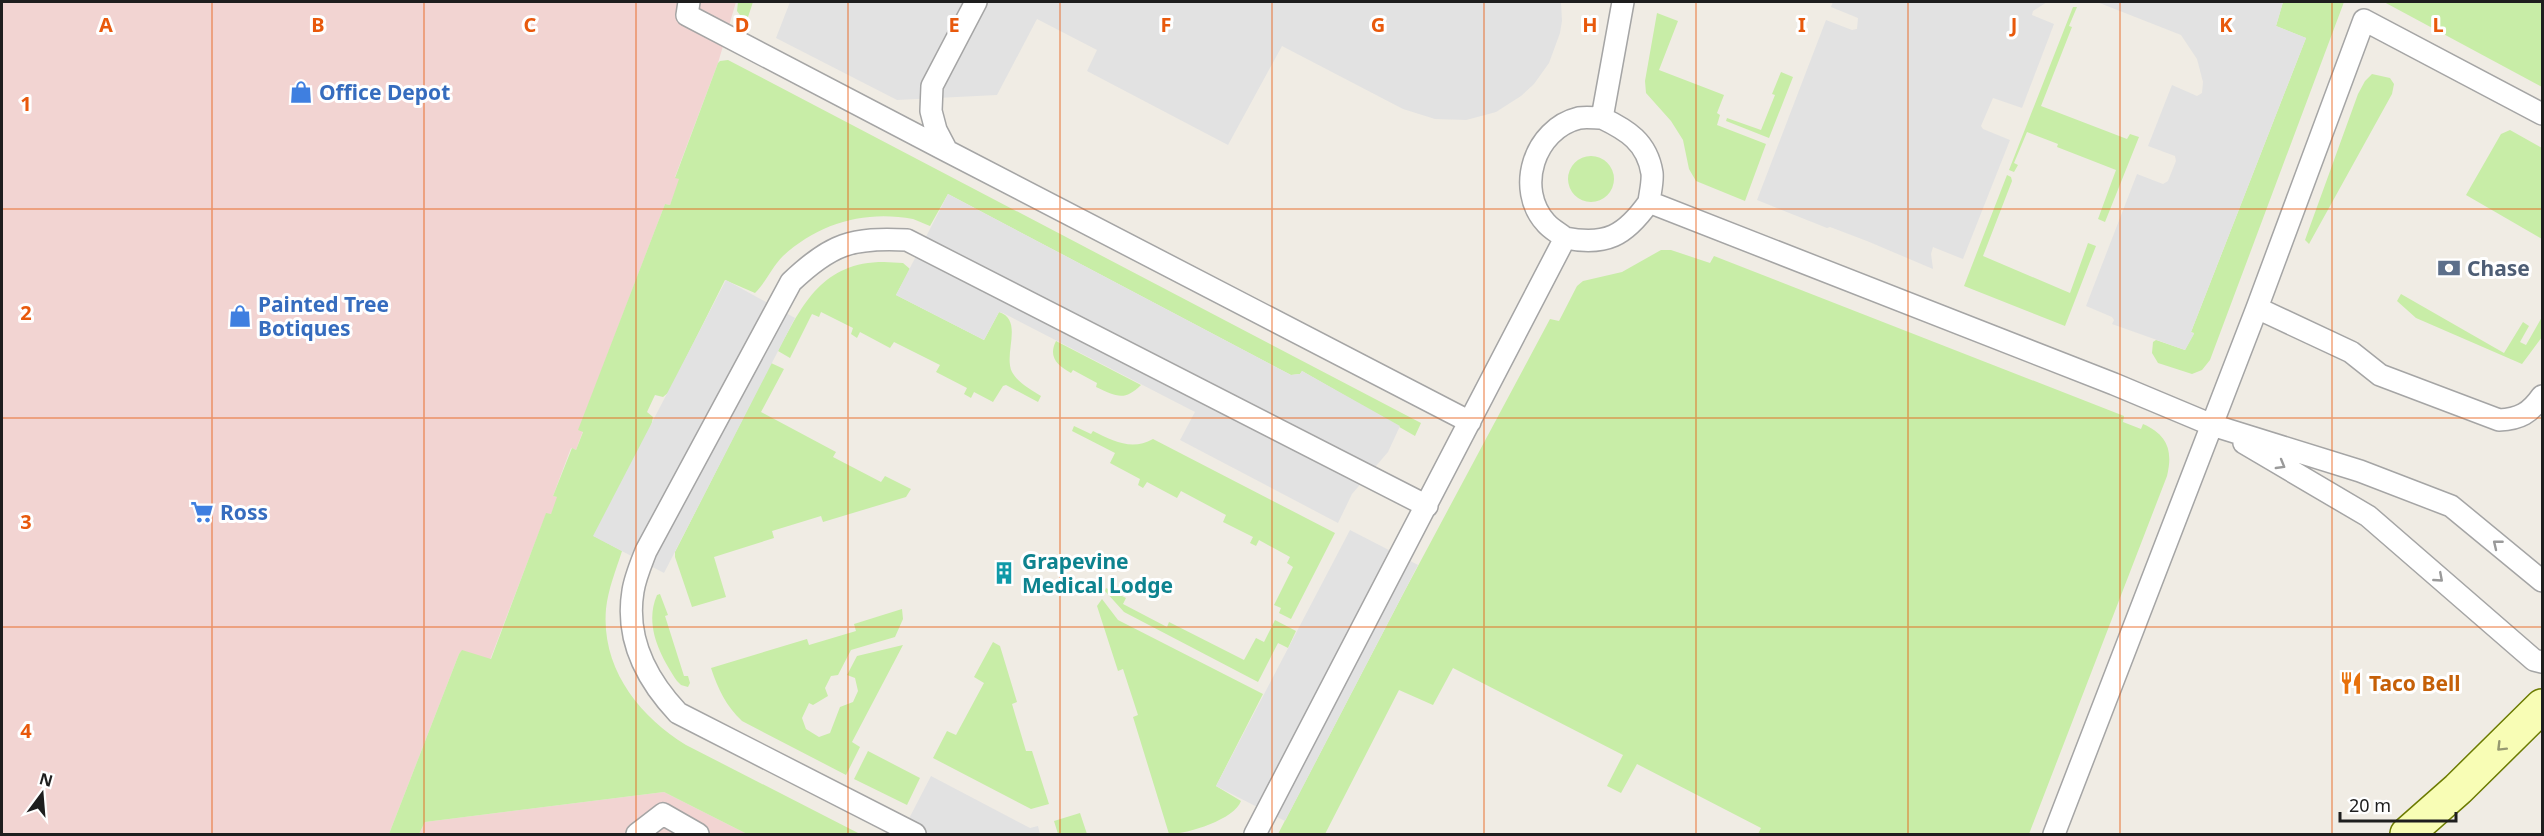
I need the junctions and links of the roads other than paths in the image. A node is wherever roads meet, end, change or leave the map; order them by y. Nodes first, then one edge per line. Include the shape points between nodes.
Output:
1 (688, 2) edge
2 (976, 2) edge
3 (1623, 2) edge
4 (2542, 114) edge
5 (1602, 118) junction
6 (947, 151) junction
7 (1649, 202) junction
8 (1564, 238) junction
9 (2257, 308) junction
10 (2542, 396) edge
11 (1470, 422) junction
12 (2212, 425) junction
13 (1427, 506) junction
14 (2542, 581) edge
15 (2542, 662) edge
16 (2542, 706) edge
17 (637, 834) edge
18 (698, 834) edge
19 (915, 834) edge
20 (1255, 834) edge
21 (2054, 834) edge
22 (2407, 834) edge

1 - 6 lane via 687,15
2 - 6 lane via 932,86 933,121
3 - 5 lane
4 - 9 lane via 2364,20
5 - 7 lane via 1628,130 1644,150 1652,173
5 - 8 lane via 1579,118 1559,127 1544,140 1535,157 1530,179 1533,202 1546,223
6 - 11 lane
7 - 8 lane via 1633,224 1610,237 1586,242
7 - 12 lane
8 - 11 lane
9 - 10 lane via 2351,352 2380,375 2499,420 2517,419 2532,410
9 - 12 lane
11 - 13 lane
14 -> 12 lane via 2451,506 2360,471
12 -> 15 lane via 2368,516 2534,660
12 - 21 lane
13 - 19 lane via 907,240 878,239 841,245 815,260 792,282 645,551 633,590 631,623 639,658 657,691 678,713
13 - 20 lane
16 -> 22 main road
17 - 18 lane via 663,814

